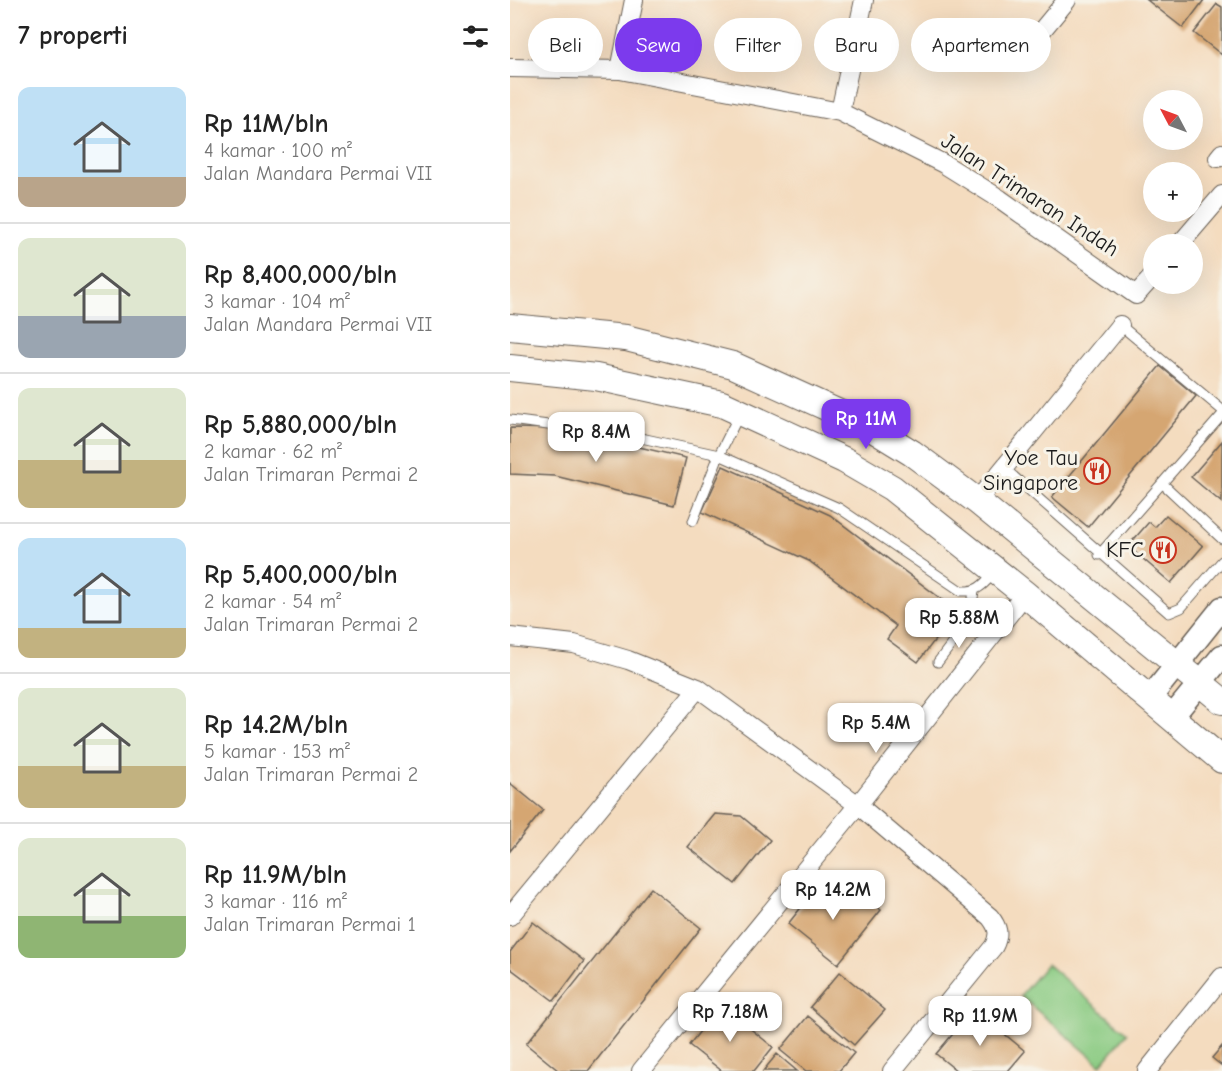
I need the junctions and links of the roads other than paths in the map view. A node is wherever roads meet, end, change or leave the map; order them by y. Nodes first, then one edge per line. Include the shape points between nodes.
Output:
1 (634, 0) edge
2 (864, 0) edge
3 (1067, 0) edge
4 (630, 18) edge
5 (1051, 19) edge
6 (510, 68) edge
7 (615, 70) edge
8 (630, 72) edge
9 (840, 112) junction
10 (1222, 195) edge
11 (1189, 234) edge
12 (1143, 287) edge
13 (1120, 325) joint
14 (510, 327) edge
15 (510, 368) edge
16 (1222, 410) edge
17 (740, 412) junction
18 (1222, 416) edge
19 (510, 420) edge
20 (719, 455) junction
21 (1004, 468) junction
22 (1162, 483) junction
23 (977, 501) junction
24 (693, 521) dead end
25 (1222, 539) edge
26 (1099, 555) junction
27 (1222, 561) edge
28 (995, 571) junction
29 (974, 592) junction
30 (1025, 594) junction
31 (1222, 608) edge
32 (510, 638) edge
33 (1222, 656) edge
34 (938, 662) dead end
35 (1177, 664) junction
36 (1200, 683) junction
37 (699, 688) junction
38 (1150, 698) junction
39 (1222, 701) edge
40 (1172, 717) junction
41 (1222, 760) edge
42 (858, 805) junction
43 (510, 916) edge
44 (1222, 977) edge
45 (641, 1071) edge
46 (892, 1071) edge
47 (1147, 1071) edge

1 - 4 street
2 - 9 street
3 - 5 street
6 - 7 street, Jalan Trimaran Indah
8 - 9 street, Jalan Trimaran Indah
9 - 12 street, Jalan Trimaran Indah via 944,164 1136,295
10 - 11 street
13 - 16 lane
13 - 21 street
14 - 23 main road via 626,338 733,365 868,426
15 - 17 main road via 596,377 722,404
17 - 20 lane
17 - 28 main road via 844,460 892,488
18 - 22 lane
19 - 20 lane via 632,436
20 - 24 lane
20 - 29 lane via 839,507 920,566 961,591
21 - 23 street
21 - 26 lane
22 - 25 lane
22 - 26 lane
23 - 35 main road
26 - 27 lane via 1169,613 1181,608
28 - 29 lane
28 - 30 main road
29 - 34 lane via 969,621
30 - 38 main road
30 - 42 street
31 - 35 street
32 - 37 street via 574,644
33 - 36 street
35 - 36 main road
35 - 38 street
36 - 39 main road
36 - 40 street
37 - 42 street
37 - 43 street
38 - 40 main road
40 - 41 main road
42 - 45 street
42 - 46 street via 997,926 994,946
44 - 47 street

